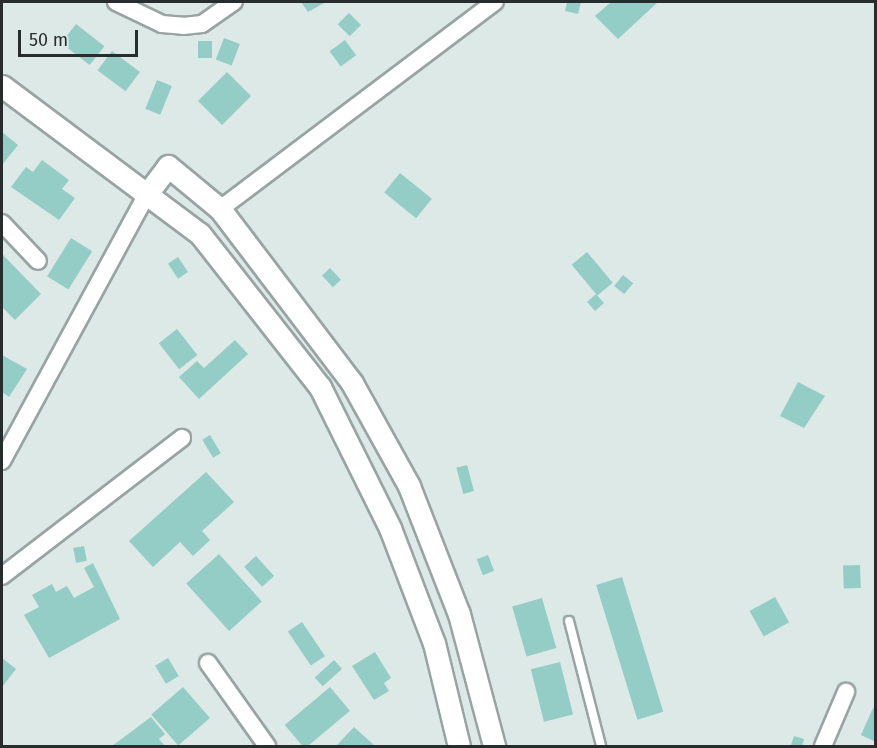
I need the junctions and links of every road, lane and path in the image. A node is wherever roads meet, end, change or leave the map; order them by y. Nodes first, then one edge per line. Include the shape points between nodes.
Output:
1 (116, 2) edge
2 (234, 2) edge
3 (495, 2) edge
4 (2, 86) edge
5 (147, 194) junction
6 (220, 208) junction
7 (2, 223) edge
8 (200, 234) junction
9 (38, 261) dead end
10 (182, 438) dead end
11 (2, 460) edge
12 (2, 576) edge
13 (569, 621) dead end
14 (208, 663) dead end
15 (846, 692) dead end
16 (267, 747) edge
17 (459, 747) edge
18 (494, 747) edge
19 (601, 747) edge
20 (823, 747) edge

1 - 2 street via 162,24 183,26 202,24
3 - 6 street
4 - 5 street
5 - 6 street via 168,166
5 - 8 street
5 - 11 street
6 - 8 street
6 - 18 street via 352,383 409,486 459,614
7 - 9 street
8 - 17 street via 320,387 359,457 434,643
10 - 12 street
13 - 19 lane
14 - 16 street
15 - 20 street

